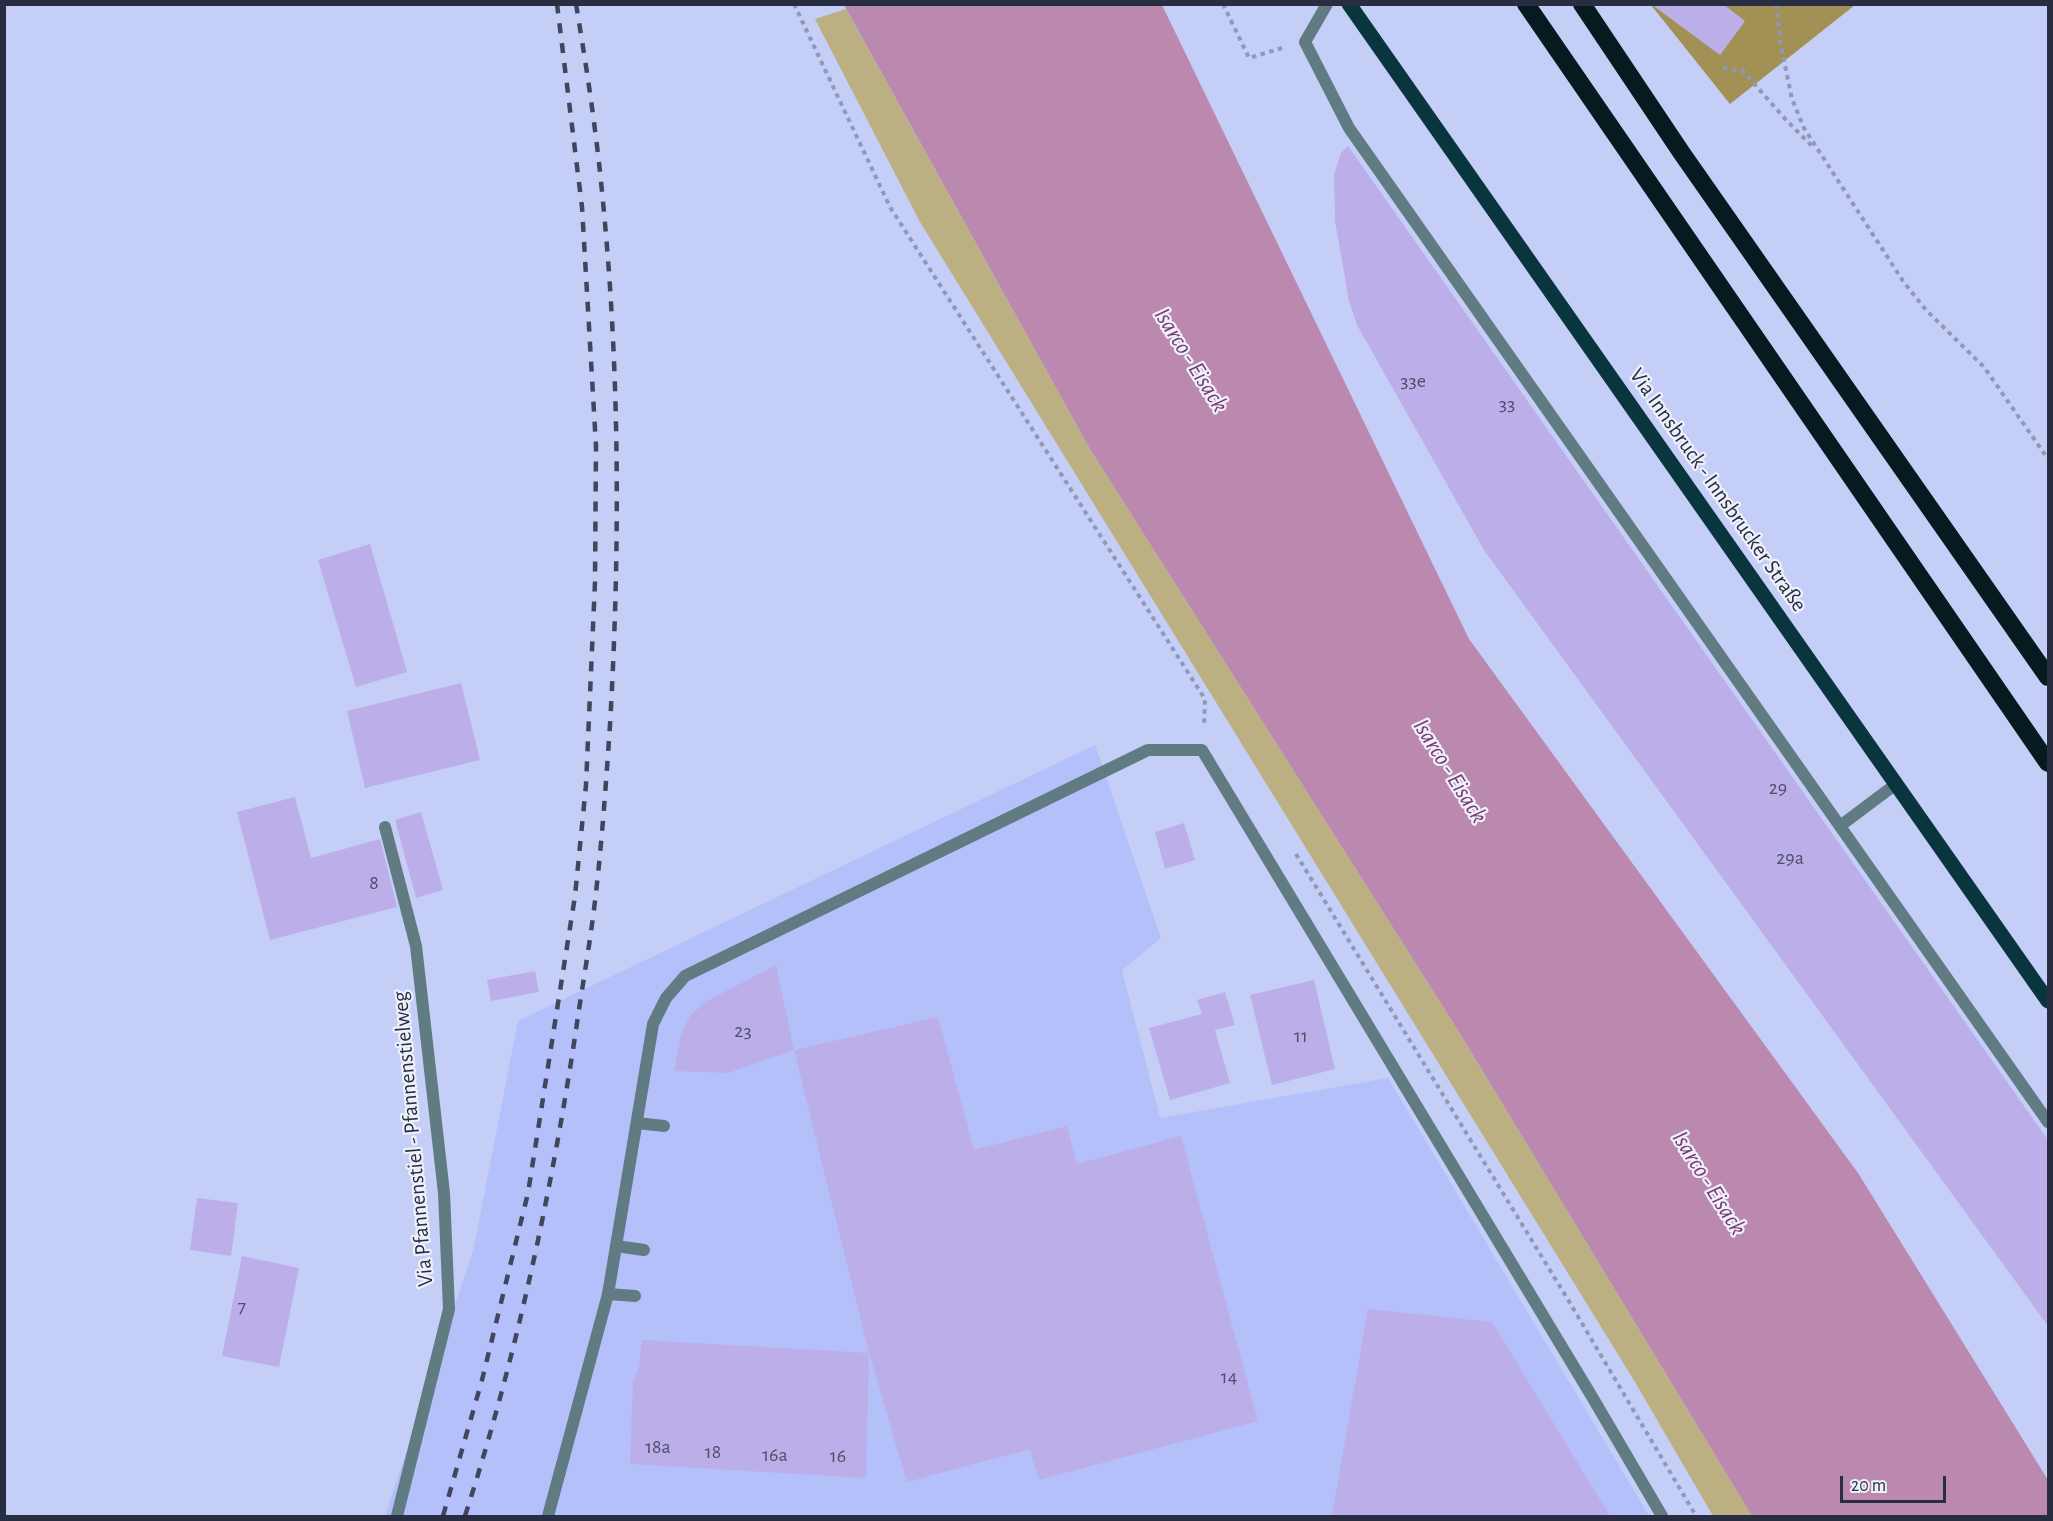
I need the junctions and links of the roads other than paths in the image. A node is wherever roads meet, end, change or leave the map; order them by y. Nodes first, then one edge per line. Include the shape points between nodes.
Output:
1 (1327, 4) edge
2 (1349, 4) edge
3 (1526, 4) edge
4 (1582, 4) edge
5 (2049, 677) edge
6 (2049, 763) edge
7 (1896, 784) junction
8 (1840, 826) junction
9 (385, 827) dead end
10 (2049, 1001) edge
11 (637, 1122) junction
12 (2049, 1122) edge
13 (664, 1126) dead end
14 (616, 1246) junction
15 (644, 1250) dead end
16 (608, 1294) junction
17 (635, 1296) dead end
18 (397, 1516) edge
19 (548, 1516) edge
20 (1662, 1516) edge

1 - 8 street via 1305,42 1349,128
2 - 7 main road, Via Innsbruck - Innsbrucker Straße
3 - 6 highway
4 - 5 highway via 1681,152
7 - 8 street
7 - 10 main road, Via Innsbruck - Innsbrucker Straße
8 - 12 street
9 - 18 street, Via Pfannenstiel - Pfannenstielweg via 416,946 444,1193 449,1309
11 - 13 street
11 - 14 street
11 - 20 street via 653,1024 666,998 685,975 1148,750 1202,750
14 - 15 street
14 - 16 street
16 - 17 street
16 - 19 street

